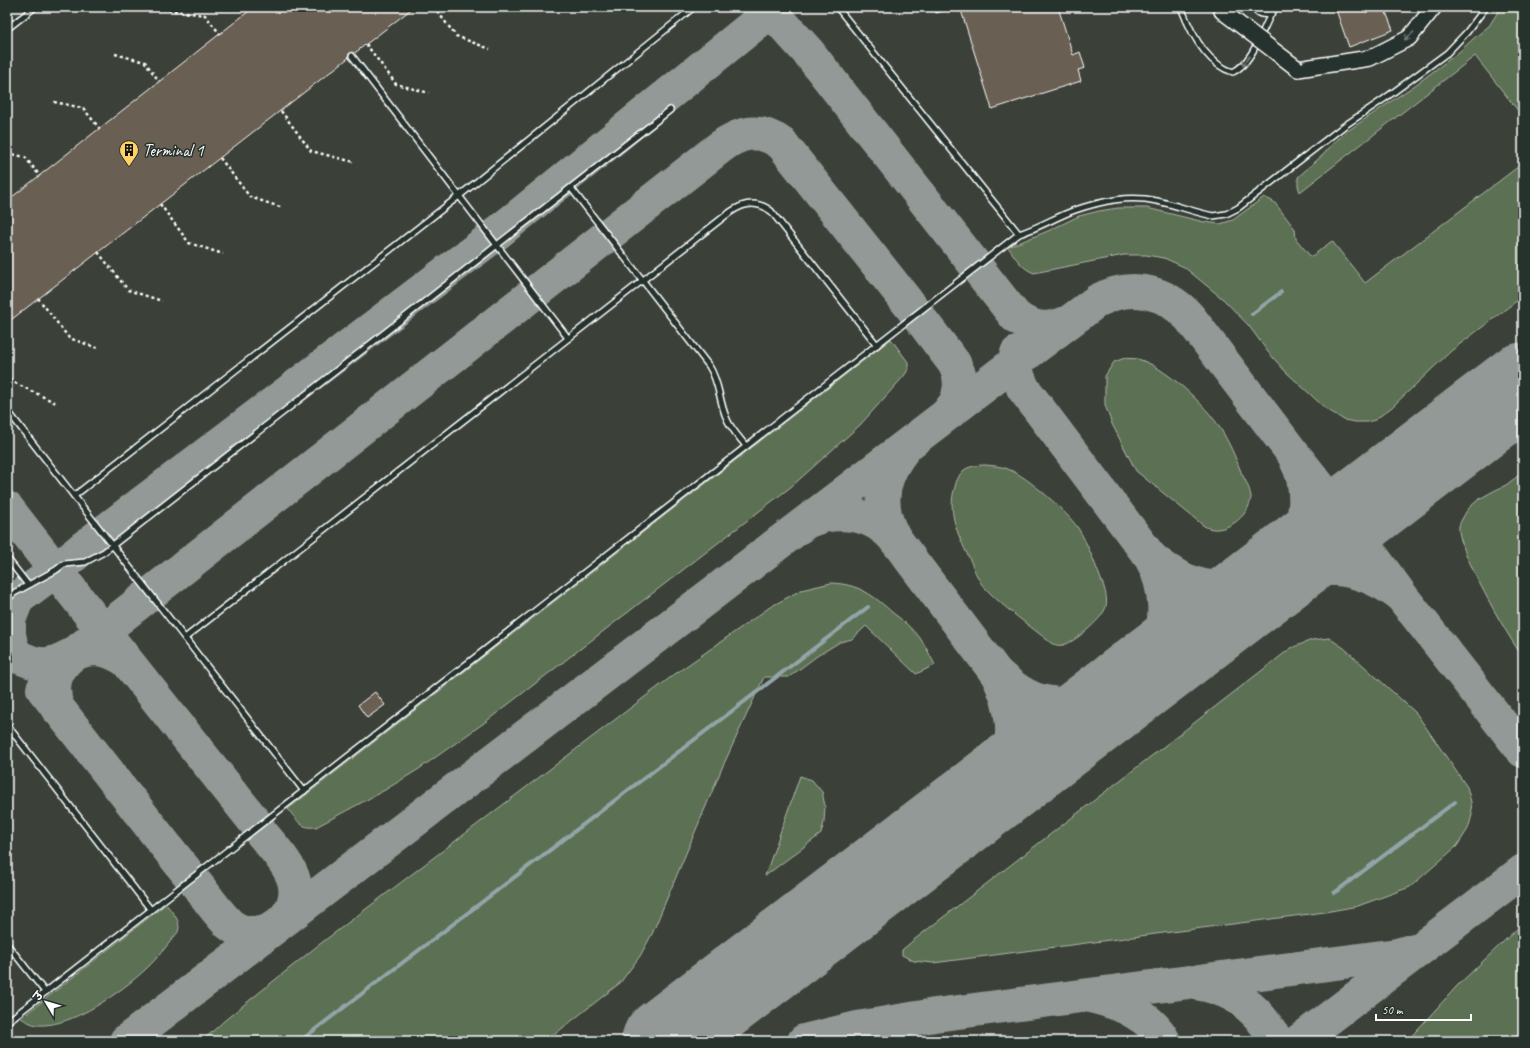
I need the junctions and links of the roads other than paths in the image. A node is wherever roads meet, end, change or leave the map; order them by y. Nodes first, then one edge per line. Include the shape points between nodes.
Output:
1 (35, 7) edge
2 (694, 7) edge
3 (838, 7) edge
4 (1181, 7) edge
5 (1253, 7) edge
6 (1276, 7) edge
7 (1434, 7) edge
8 (1486, 7) edge
9 (1220, 8) edge
10 (1271, 14) junction
11 (7, 29) edge
12 (352, 56) dead end
13 (670, 110) dead end
14 (570, 188) junction
15 (459, 196) junction
16 (1019, 234) junction
17 (497, 245) junction
18 (642, 280) junction
19 (568, 338) junction
20 (877, 345) junction
21 (7, 410) edge
22 (746, 446) junction
23 (74, 496) junction
24 (112, 545) junction
25 (7, 558) edge
26 (28, 586) junction
27 (7, 600) edge
28 (185, 638) junction
29 (7, 725) edge
30 (304, 791) junction
31 (151, 910) junction
32 (7, 944) edge
33 (45, 992) junction
34 (7, 1022) edge

1 - 11 lane
2 - 15 lane
3 - 16 lane
10 -> 4 lane via 1248,59 1233,72 1218,66 1203,49 1187,23
5 - 10 lane via 1262,15
6 - 10 lane
7 -> 9 street, bridge via 1409,38 1370,58 1298,69
8 - 16 lane via 1447,53 1344,126 1232,212 1213,216 1157,201 1108,200 1074,210
12 - 15 lane
13 - 14 lane
14 - 17 lane
14 - 18 lane
15 - 17 lane
15 - 23 lane
16 - 20 lane
17 - 19 lane
17 - 24 lane
18 - 19 lane
18 - 20 lane via 736,208 750,203 760,204 777,218
18 - 22 lane via 713,372 730,426
19 - 28 lane
20 - 22 lane
21 - 23 lane
22 - 30 lane
23 - 24 lane
24 - 26 lane via 85,562 64,564
24 - 28 lane
25 - 26 lane
26 - 27 lane
28 - 30 lane
29 - 31 lane
30 - 31 lane
31 - 33 lane
32 - 33 lane
33 - 34 lane

